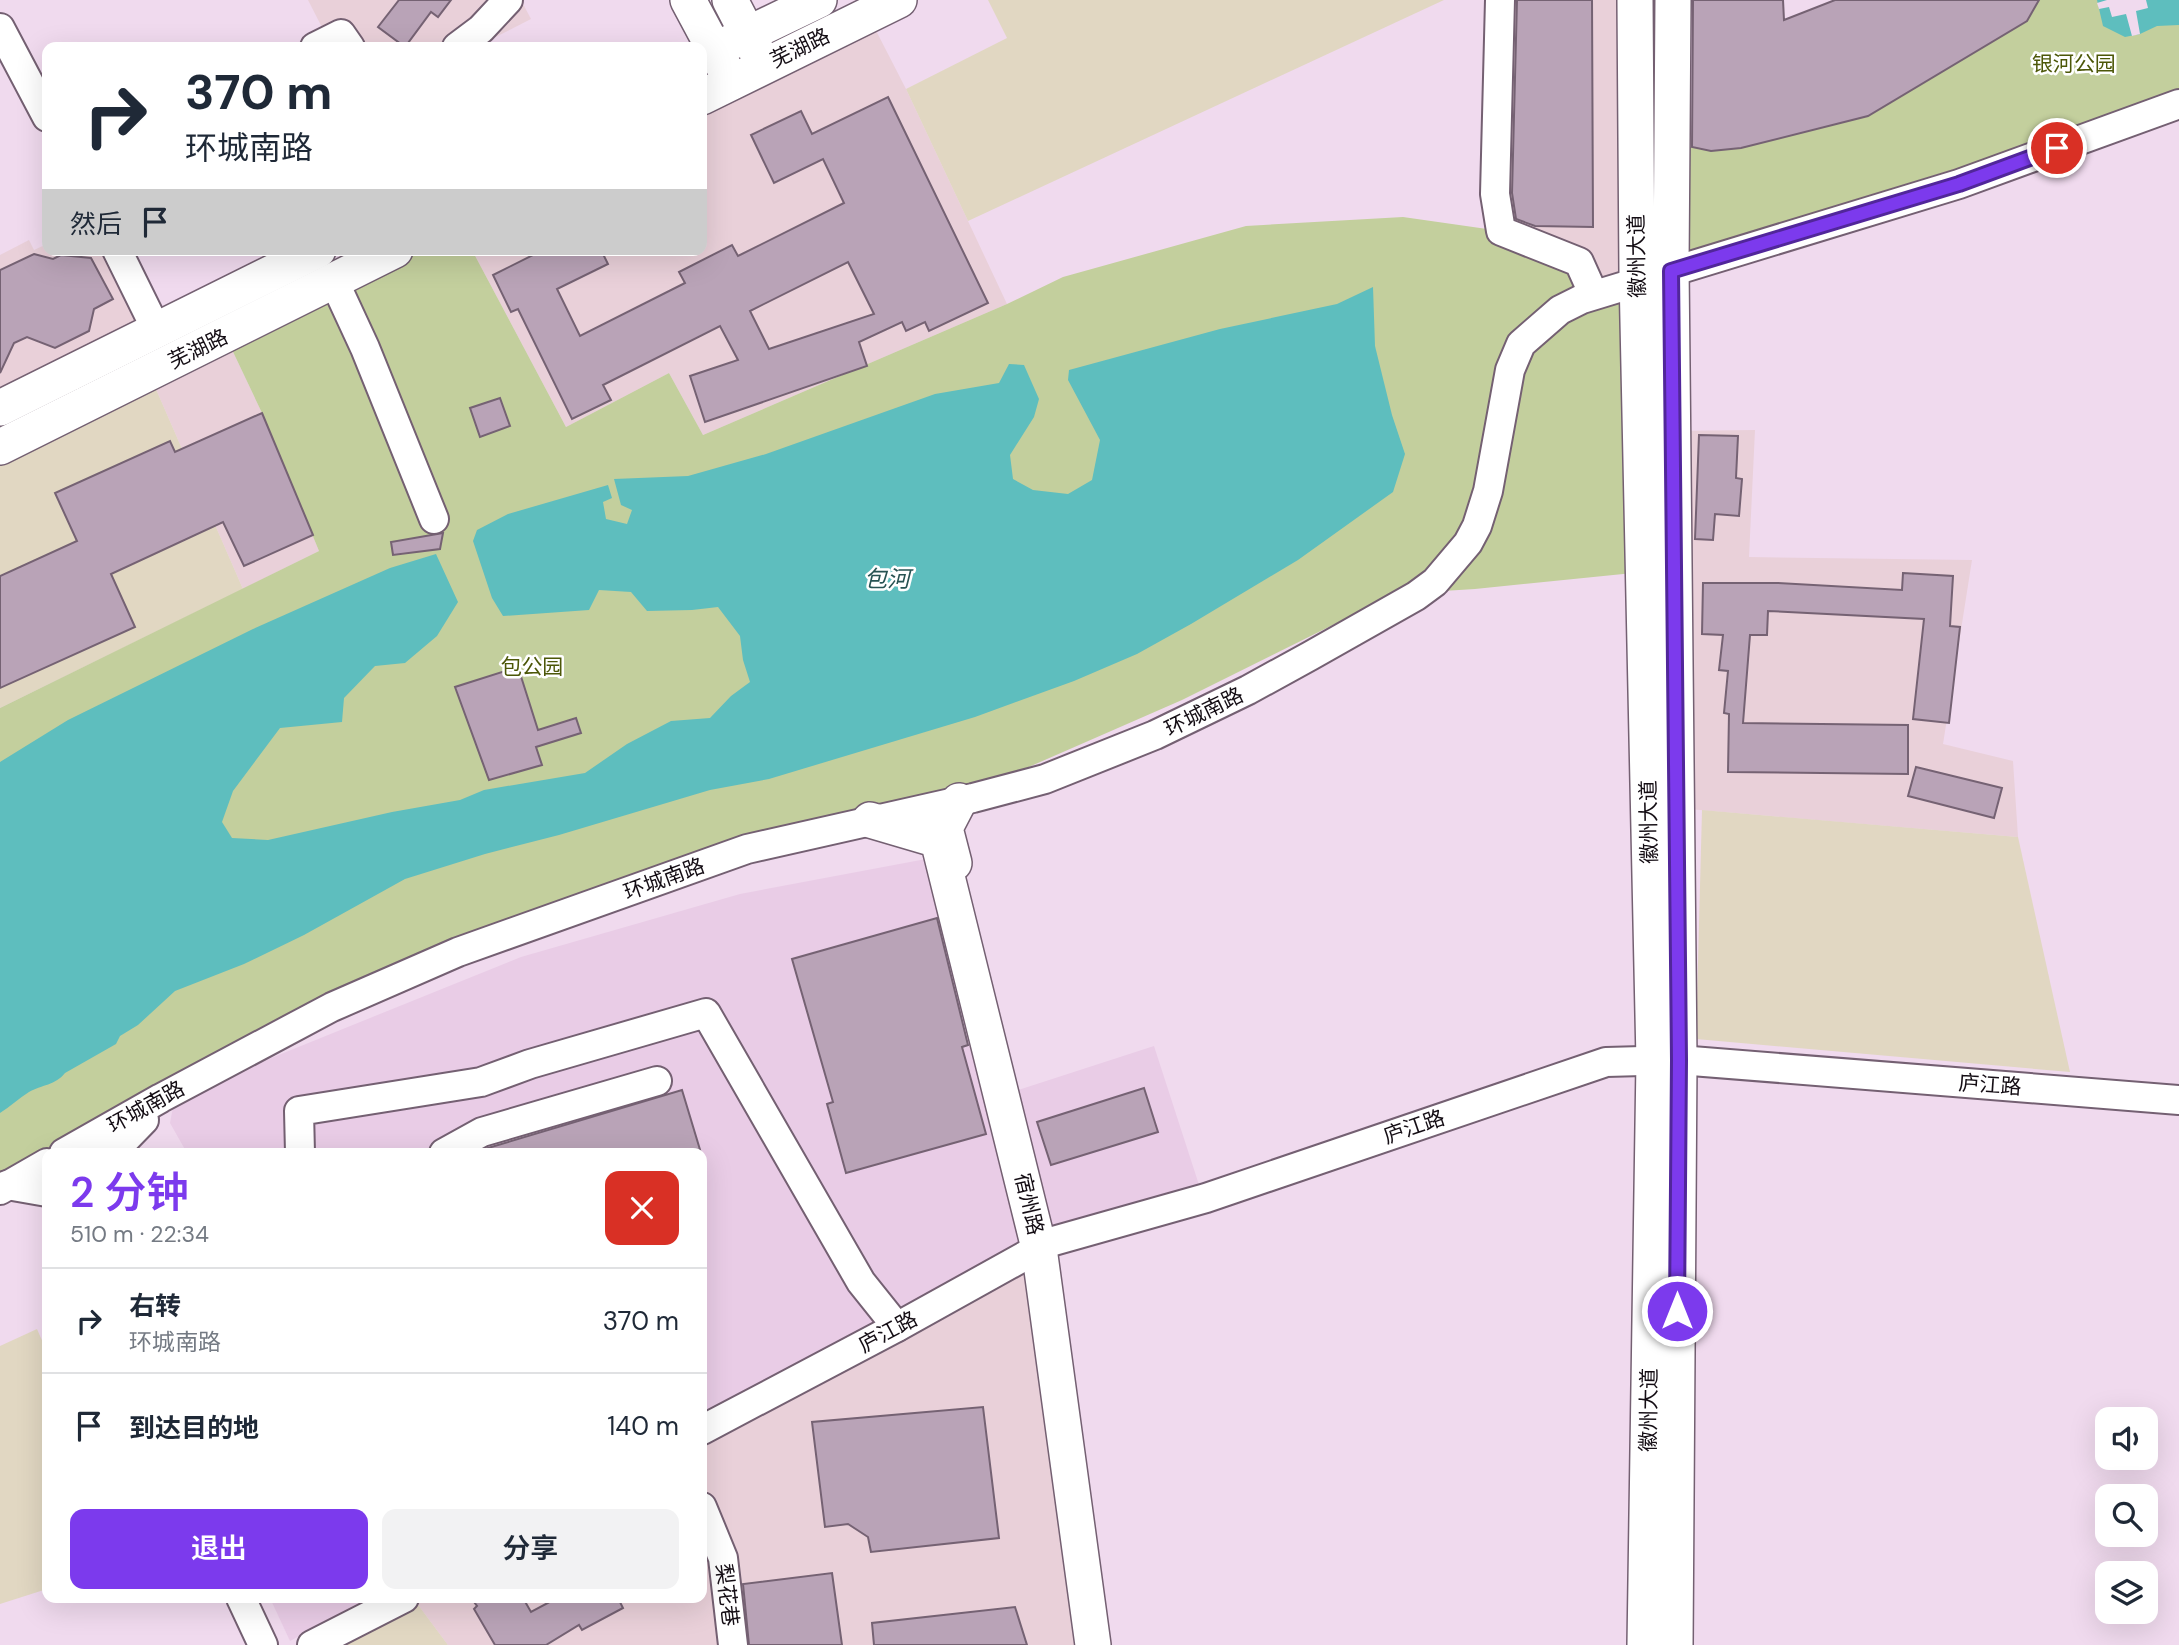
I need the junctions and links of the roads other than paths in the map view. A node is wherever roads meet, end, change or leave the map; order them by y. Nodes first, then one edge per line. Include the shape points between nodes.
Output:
1 (508, 0) edge
2 (688, 0) edge
3 (730, 0) edge
4 (819, 0) edge
5 (899, 0) edge
6 (1500, 0) edge
7 (1635, 0) edge
8 (1673, 0) edge
9 (0, 28) edge
10 (748, 35) junction
11 (324, 42) edge
12 (347, 42) edge
13 (464, 42) edge
14 (704, 42) edge
15 (708, 53) edge
16 (764, 65) junction
17 (733, 81) junction
18 (707, 94) edge
19 (2179, 104) edge
20 (42, 108) edge
21 (120, 256) edge
22 (306, 256) edge
23 (383, 256) edge
24 (1671, 271) junction
25 (334, 281) junction
26 (1637, 282) junction
27 (1592, 291) dead end
28 (157, 331) junction
29 (0, 408) edge
30 (0, 447) edge
31 (434, 519) dead end
32 (959, 801) junction
33 (870, 820) junction
34 (1666, 1061) junction
35 (657, 1081) dead end
36 (161, 1098) junction
37 (2179, 1100) edge
38 (73, 1148) edge
39 (117, 1148) edge
40 (300, 1148) edge
41 (453, 1148) edge
42 (42, 1166) edge
43 (4, 1188) edge
44 (42, 1192) edge
45 (1045, 1245) junction
46 (897, 1327) junction
47 (707, 1427) edge
48 (707, 1519) edge
49 (243, 1603) edge
50 (394, 1603) edge
51 (263, 1645) edge
52 (312, 1645) edge
53 (733, 1645) edge
54 (1093, 1645) edge
55 (1107, 1645) edge
56 (1645, 1645) edge
57 (1675, 1645) edge

1 - 13 street
2 - 14 main road
3 - 10 main road
4 - 10 main road, 芜湖路
5 - 16 main road, 芜湖路
6 - 27 street via 1495,194 1501,231 1579,262
7 - 26 main road, 徽州大道
8 - 24 main road, 徽州大道
9 - 20 street
10 - 15 main road, 芜湖路
10 - 16 main road
11 - 12 street via 341,34
15 - 17 main road
16 - 17 main road, 芜湖路
17 - 18 main road, 芜湖路
19 - 24 street, 环城南路 via 1959,184
21 - 28 street
22 - 28 main road, 芜湖路
23 - 25 main road, 芜湖路
24 - 26 street, 环城南路
24 - 34 main road, 徽州大道
25 - 30 main road, 芜湖路
25 - 31 street
26 - 32 street, 环城南路 via 1560,310 1521,344 1510,370 1488,491 1477,526 1447,568 1416,596 1248,690 1155,735 1045,779
26 - 34 main road, 徽州大道
28 - 29 main road, 芜湖路
32 - 33 street, 环城南路
32 - 45 main road, 宿州路 via 945,828
33 - 36 street, 环城南路 via 747,849 458,952 332,1007
33 - 45 main road, 宿州路 via 938,840
34 - 37 street, 庐江路
34 - 45 street, 庐江路 via 1606,1062 1206,1198
34 - 56 main road, 徽州大道
34 - 57 main road, 徽州大道
35 - 41 street via 482,1132
36 - 38 street, 环城南路
36 - 39 street
40 - 46 street via 299,1111 481,1082 706,1013 861,1282
42 - 43 street
43 - 44 street
45 - 46 street, 庐江路
45 - 54 main road, 宿州路
45 - 55 main road, 宿州路
46 - 47 street, 庐江路
48 - 53 street, 梨花巷 via 723,1558
49 - 51 street
50 - 52 street

